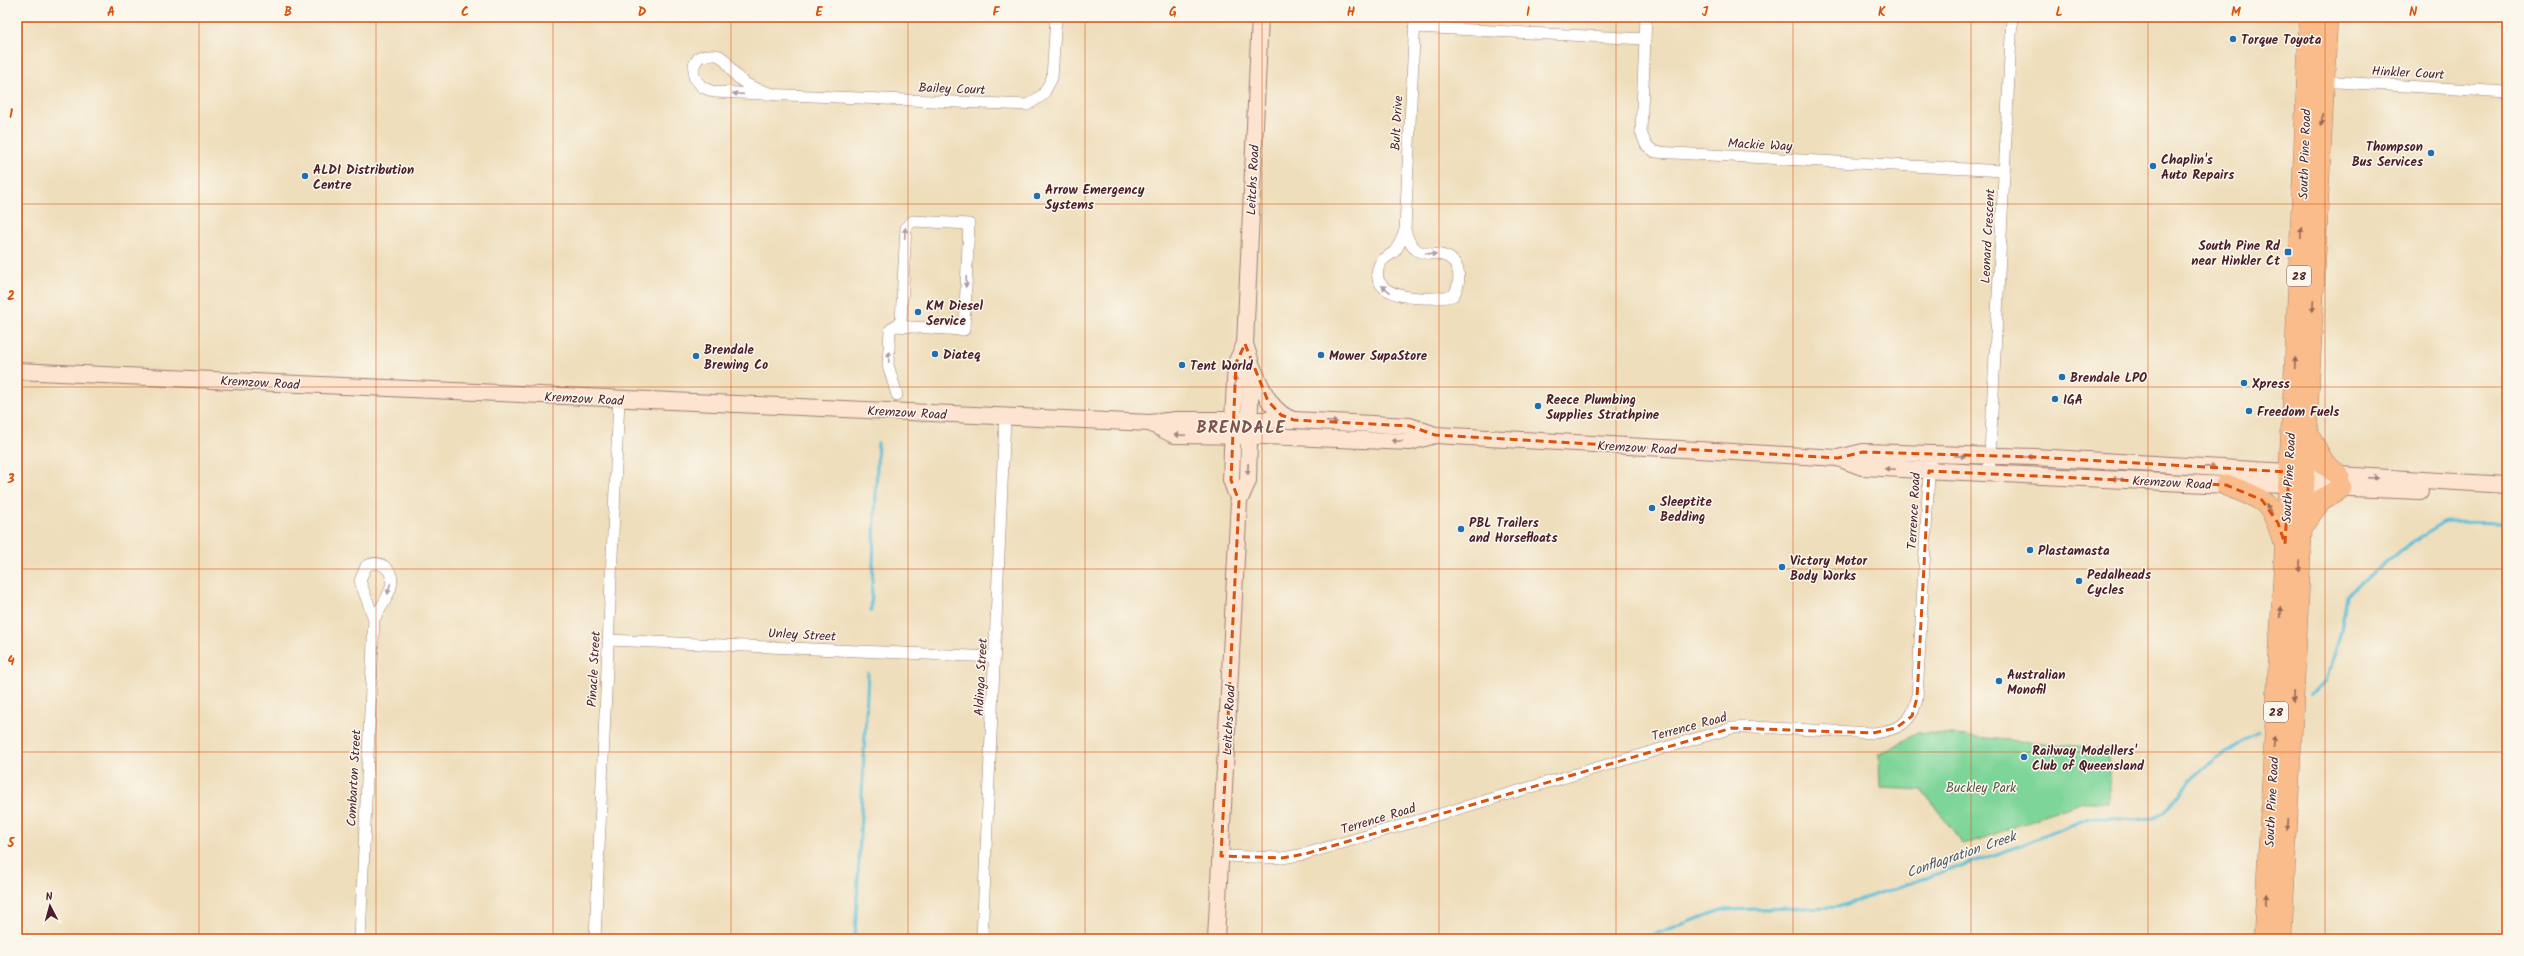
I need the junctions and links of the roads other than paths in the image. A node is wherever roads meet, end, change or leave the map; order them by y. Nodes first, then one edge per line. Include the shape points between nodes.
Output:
1 (1056, 17) edge
2 (1260, 17) edge
3 (1646, 17) edge
4 (2012, 17) edge
5 (2310, 17) edge
6 (2327, 17) edge
7 (1415, 22) edge
8 (1645, 39) junction
9 (2315, 81) junction
10 (2507, 92) edge
11 (777, 94) junction
12 (2004, 171) junction
13 (1405, 230) junction
14 (895, 326) junction
15 (1245, 344) junction
16 (1251, 363) junction
17 (17, 371) edge
18 (897, 395) dead end
19 (619, 399) junction
20 (1005, 417) junction
21 (1294, 420) junction
22 (1238, 425) junction
23 (2306, 432) junction
24 (1435, 435) junction
25 (1249, 436) junction
26 (1929, 463) junction
27 (1989, 465) junction
28 (2296, 479) junction
29 (2340, 482) junction
30 (2226, 485) junction
31 (2507, 485) edge
32 (1239, 501) junction
33 (2302, 527) junction
34 (2285, 544) junction
35 (374, 619) dead end
36 (608, 640) junction
37 (994, 657) junction
38 (1221, 856) junction
39 (360, 939) edge
40 (594, 939) edge
41 (982, 939) edge
42 (1216, 939) edge
43 (2264, 939) edge
44 (2281, 939) edge

1 - 11 street, Bailey Court via 1052,78 1043,95 1027,105
2 - 15 street, Leitchs Road
3 - 8 street, Mackie Way
4 - 12 street, Leonard Crescent
5 - 9 highway, South Pine Road / 28
6 - 9 highway, South Pine Road / 28
7 - 8 street
7 - 13 street, Bult Drive
8 - 12 street, Mackie Way via 1641,132 1646,145 1655,152
9 - 10 street, Hinkler Court
9 -> 23 highway, South Pine Road / 28
28 -> 9 highway, South Pine Road / 28
11 -> 11 street, Bailey Court via 714,92 702,87 694,77 694,65 699,57 713,53 723,57 741,80 753,88
12 - 27 street, Leonard Crescent
13 -> 13 street, Bult Drive via 1409,242 1417,250 1443,255 1453,262 1459,274 1459,286 1453,296 1440,298 1394,295 1383,289 1379,282 1378,270 1383,259 1400,244
14 -> 14 street via 902,321 906,227 913,221 969,224 964,330
18 -> 14 street via 888,365 890,330
15 - 16 street, Leitchs Road
22 -> 15 street, Leitchs Road via 1236,363
16 - 21 street via 1268,401 1281,415
16 - 22 street, Leitchs Road
17 - 19 street, Kremzow Road
19 - 20 street, Kremzow Road
19 - 36 street, Pinacle Street
20 - 22 street, Kremzow Road via 1150,423 1176,420
20 - 37 street, Aldinga Street
21 - 22 street, Kremzow Road
21 -> 24 street, Kremzow Road via 1410,426
22 - 25 street, Leitchs Road
22 - 32 street, Leitchs Road via 1231,480
23 - 28 highway, South Pine Road / 28
23 - 29 highway via 2324,463
24 -> 25 street, Kremzow Road via 1410,442
24 - 26 street, Kremzow Road via 1838,458 1862,467
25 -> 32 street, Leitchs Road via 1248,481
26 - 27 street, Kremzow Road
26 - 38 street, Terrence Road via 1917,698 1912,716 1900,726 1873,733 1732,728 1299,855 1267,859
27 -> 28 street, Kremzow Road via 2035,457
30 -> 27 street, Kremzow Road
28 - 29 street, Kremzow Road
28 - 30 street, Kremzow Road
28 - 33 highway, South Pine Road / 28
28 - 34 highway, South Pine Road / 28
29 - 31 street, Kremzow Road
29 - 33 highway via 2320,500
34 -> 30 highway via 2278,523 2262,500
32 - 38 street, Leitchs Road
33 -> 44 highway, South Pine Road / 28
43 -> 34 highway, South Pine Road / 28
35 - 39 street, Combarton Street
36 - 37 street, Unley Street
36 - 40 street, Pinacle Street
37 - 41 street, Aldinga Street
38 - 42 street, Leitchs Road

